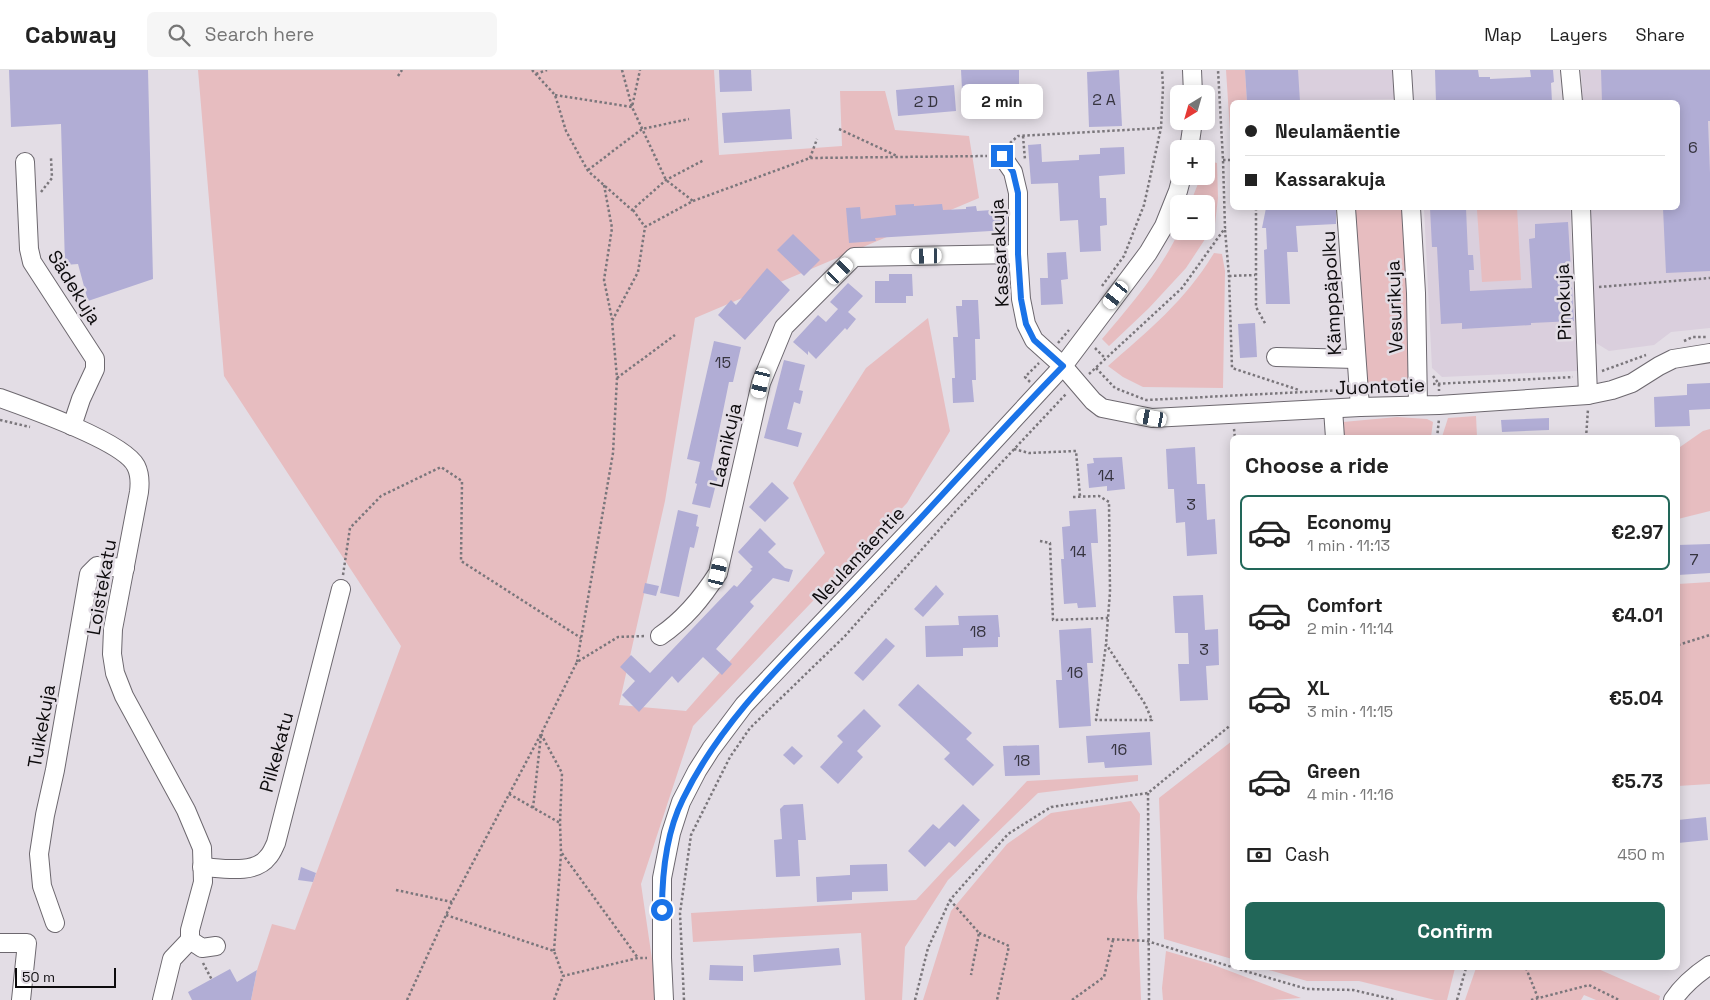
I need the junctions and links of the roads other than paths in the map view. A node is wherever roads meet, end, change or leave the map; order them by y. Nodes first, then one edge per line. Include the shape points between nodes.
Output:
1 (1192, 70) edge
2 (1402, 70) edge
3 (1570, 70) edge
4 (1193, 85) edge
5 (1404, 100) edge
6 (1573, 100) edge
7 (1002, 156) road end
8 (25, 162) dead end
9 (1180, 185) edge
10 (1346, 210) edge
11 (1410, 210) edge
12 (1581, 210) edge
13 (1018, 254) junction
14 (1710, 354) edge
15 (1276, 357) dead end
16 (1356, 359) junction
17 (1063, 366) junction
18 (1588, 394) junction
19 (0, 398) edge
20 (1418, 405) junction
21 (1360, 407) junction
22 (1333, 409) junction
23 (72, 426) junction
24 (1335, 435) edge
25 (125, 568) junction
26 (341, 588) road end
27 (660, 636) road end
28 (202, 867) junction
29 (55, 923) dead end
30 (190, 940) junction
31 (0, 943) edge
32 (216, 946) dead end
33 (1710, 965) edge
34 (21, 1000) edge
35 (162, 1000) edge
36 (664, 1000) edge
37 (1673, 1000) edge

1 - 4 street
2 - 5 street
3 - 6 street
7 - 13 street, Kassarakuja via 1013,172 1018,193
8 - 23 street, Sädekuja via 32,262 95,359 96,369
9 - 17 street, Neulamäentie via 1164,226 1148,253
10 - 16 street, Kämppäpolku
11 - 20 street, Vesurikuja via 1416,293
12 - 18 street, Pinokuja
13 - 17 street, Kassarakuja via 1026,324 1034,340
13 - 27 street, Laanikuja via 854,257 784,327 761,383 718,573 679,623
14 - 18 street, Juontotie via 1673,359 1632,383
15 - 16 street
16 - 21 street, Kämppäpolku
17 - 22 street, Juontotie via 1102,408 1152,418
17 - 36 street, Neulamäentie via 744,705 711,749 681,802 662,878
18 - 20 street, Juontotie
19 - 23 street, Loistekatu
20 - 21 street, Juontotie
21 - 22 street, Juontotie
22 - 24 street
23 - 25 street, Loistekatu via 125,453 136,465 140,478 139,492
25 - 28 street, Loistekatu via 113,629 115,673 128,704 186,810 202,848
25 - 29 street, Tuikekuja via 96,566 89,574 39,854 42,886
26 - 28 street, Pilkekatu via 276,843 268,858 259,865 246,868
28 - 30 street, Loistekatu via 203,882
30 - 32 street via 202,948
30 - 35 street via 172,959
31 - 34 street via 26,943
33 - 37 street via 1686,983

